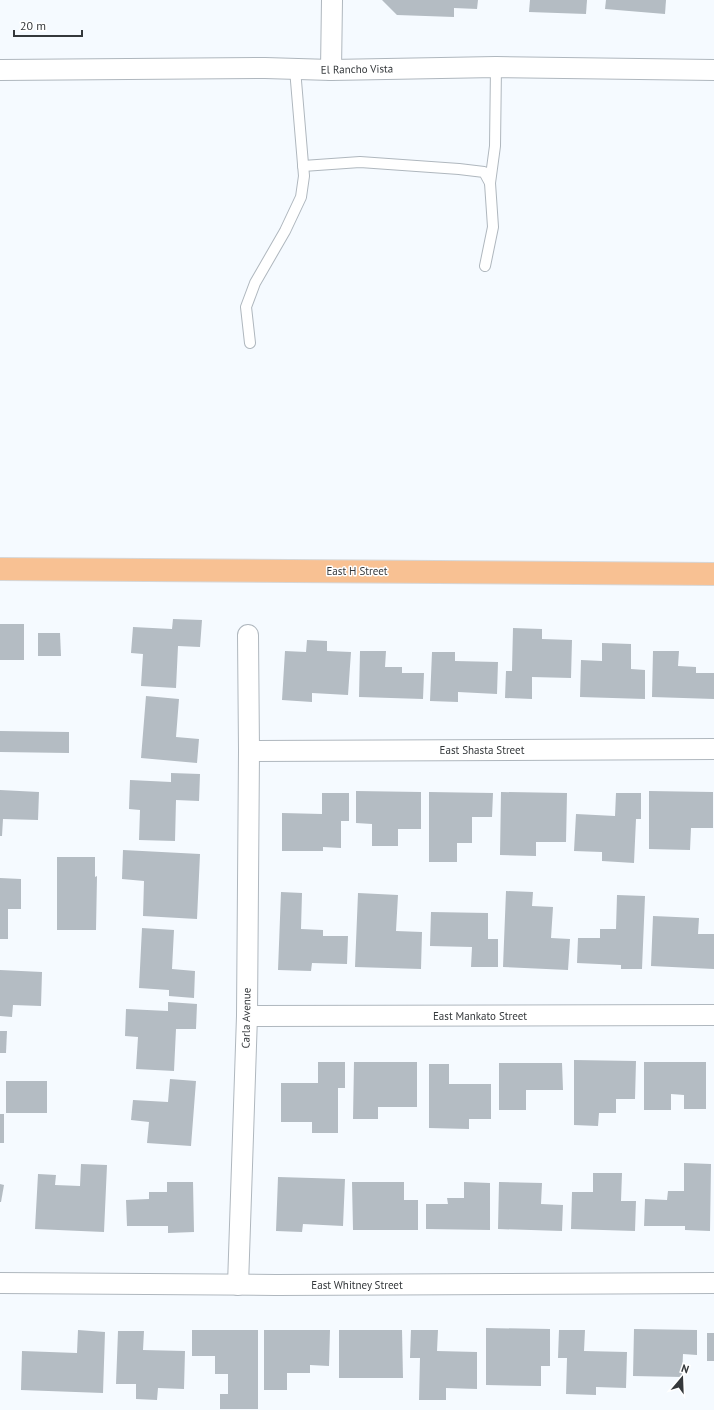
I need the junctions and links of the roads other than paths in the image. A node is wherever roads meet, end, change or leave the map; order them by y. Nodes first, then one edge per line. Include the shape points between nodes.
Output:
1 (332, 0) edge
2 (496, 67) junction
3 (295, 69) junction
4 (0, 70) edge
5 (331, 70) junction
6 (714, 70) edge
7 (303, 166) junction
8 (490, 183) junction
9 (485, 266) dead end
10 (250, 343) dead end
11 (0, 569) edge
12 (714, 574) edge
13 (248, 635) dead end
14 (714, 749) edge
15 (249, 751) junction
16 (247, 1016) junction
17 (714, 1016) edge
18 (0, 1283) edge
19 (714, 1283) edge
20 (238, 1285) junction

1 - 5 street
2 - 5 street, El Rancho Vista
2 - 6 street, El Rancho Vista
2 - 8 lane via 495,146
3 - 4 street, El Rancho Vista
3 - 5 street, El Rancho Vista
3 - 7 lane
7 - 8 lane via 360,162 459,169 484,172
7 - 10 lane via 301,197 246,307
8 - 9 lane via 493,227
11 - 12 main road, East H Street
13 - 15 street, Carla Avenue
14 - 15 street, East Shasta Street
15 - 16 street, Carla Avenue
16 - 17 street, East Mankato Street
16 - 20 street, Carla Avenue
18 - 20 street, East Whitney Street
19 - 20 street, East Whitney Street

